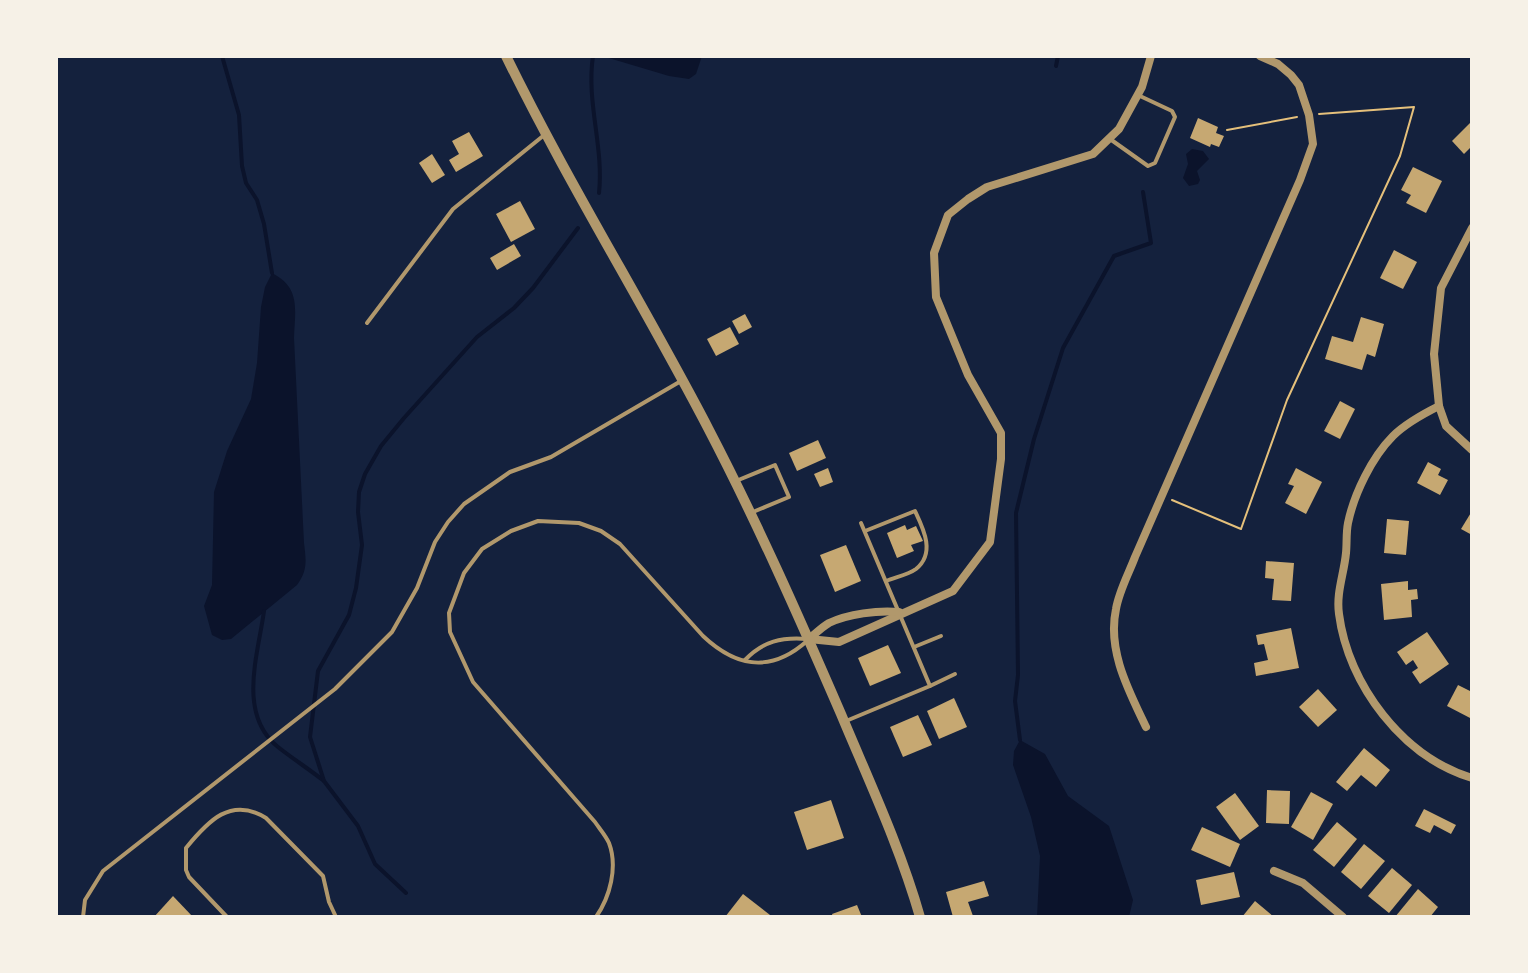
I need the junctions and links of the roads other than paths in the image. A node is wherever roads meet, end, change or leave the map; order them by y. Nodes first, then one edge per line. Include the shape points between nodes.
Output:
1 (506, 56) edge
2 (1151, 56) edge
3 (1260, 56) edge
4 (1138, 95) junction
5 (545, 134) junction
6 (1110, 139) junction
7 (1472, 228) edge
8 (367, 323) dead end
9 (682, 380) junction
10 (1439, 406) junction
11 (1472, 450) edge
12 (735, 481) junction
13 (751, 513) junction
14 (861, 523) dead end
15 (864, 531) junction
16 (886, 581) junction
17 (899, 613) junction
18 (941, 636) dead end
19 (809, 639) junction
20 (914, 647) junction
21 (745, 660) junction
22 (955, 674) dead end
23 (930, 686) junction
24 (844, 722) junction
25 (1146, 727) dead end
26 (1472, 778) edge
27 (1274, 871) dead end
28 (83, 917) edge
29 (227, 917) edge
30 (336, 917) edge
31 (596, 917) edge
32 (920, 917) edge
33 (1343, 917) edge

1 - 5 street
2 - 4 street
3 - 25 street via 1278,64 1299,85 1313,144 1116,608 1121,674
4 - 6 street
4 - 6 lane via 1175,117 1155,163 1148,166
5 - 8 lane via 453,209
5 - 9 street
6 - 17 street via 1093,154 987,187 948,215 934,253 936,297 968,375 1001,433 995,517 990,542 953,591
7 - 10 street via 1441,288 1434,354
9 - 12 street
9 - 28 lane via 551,457 510,472 464,504 435,542 392,632 335,689 103,871 85,900
10 - 11 street via 1446,426
10 - 26 street via 1393,436 1366,476 1347,525 1339,616 1353,664 1385,717 1424,754
12 - 13 street
12 - 13 lane via 775,465 789,497
13 - 19 street
14 - 15 lane
15 - 16 lane
15 - 16 lane via 915,511 928,538 915,569
16 - 17 lane
17 - 19 street via 839,642
17 - 19 street via 884,610 830,623
17 - 20 lane
18 - 20 lane
19 - 21 lane via 785,637
19 - 21 lane via 775,662
19 - 24 street
20 - 23 lane
21 - 31 lane via 715,647 620,544 591,527 538,521 482,549 464,573 449,613 450,632 473,682 609,843 610,887
22 - 23 lane
23 - 24 lane
24 - 32 street
27 - 33 street via 1303,883
29 - 30 lane via 189,877 186,848 215,818 241,809 266,818 323,876

